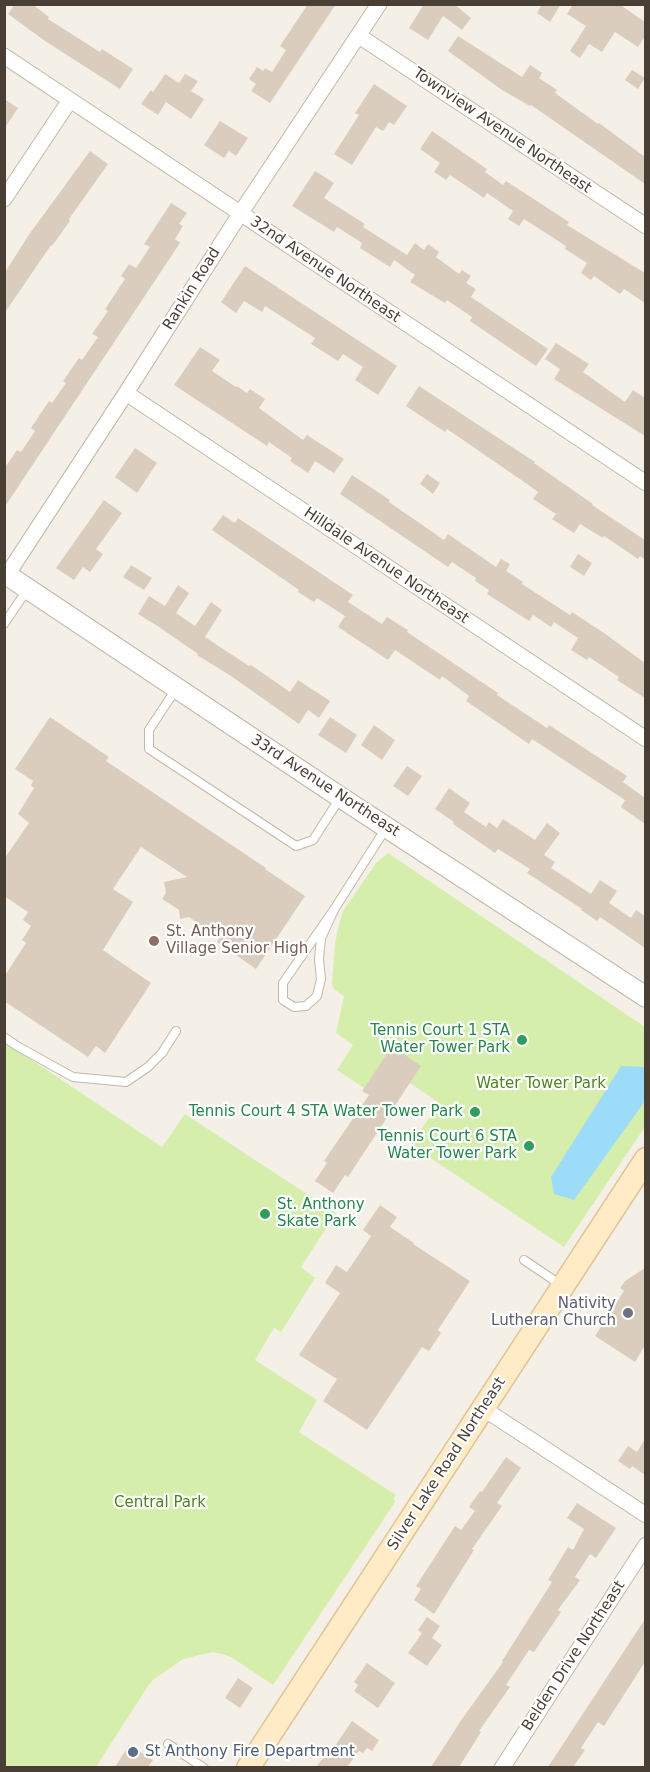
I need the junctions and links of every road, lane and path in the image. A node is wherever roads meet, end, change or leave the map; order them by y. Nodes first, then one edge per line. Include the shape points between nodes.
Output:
1 (379, 4) edge
2 (359, 36) junction
3 (4, 56) edge
4 (70, 100) junction
5 (4, 199) edge
6 (240, 214) junction
7 (645, 226) edge
8 (126, 393) junction
9 (645, 483) edge
10 (6, 574) edge
11 (28, 588) junction
12 (4, 624) edge
13 (177, 687) junction
14 (645, 739) edge
15 (340, 797) junction
16 (387, 827) junction
17 (335, 908) junction
18 (645, 997) edge
19 (176, 1031) dead end
20 (4, 1037) edge
21 (645, 1160) edge
22 (524, 1260) dead end
23 (562, 1286) junction
24 (484, 1408) junction
25 (645, 1515) edge
26 (645, 1545) edge
27 (168, 1744) dead end
28 (204, 1767) edge
29 (248, 1767) edge
30 (502, 1767) edge

1 - 2 street, Rankin Road
2 - 6 street, Rankin Road
2 - 7 street, Townview Avenue Northeast
3 - 4 street, 32nd Avenue Northeast
4 - 5 street
4 - 6 street, 32nd Avenue Northeast
6 - 8 street, Rankin Road
6 - 9 street, 32nd Avenue Northeast
8 - 10 street, Rankin Road
8 - 14 street, Hilldale Avenue Northeast
10 - 11 street, 33rd Avenue Northeast
11 - 12 lane
11 - 13 street, 33rd Avenue Northeast
13 - 15 street, 33rd Avenue Northeast
13 - 15 lane via 149,730 149,749 159,756 296,846 313,840
15 - 16 street, 33rd Avenue Northeast
16 - 17 lane
16 - 18 street, 33rd Avenue Northeast
17 - 17 lane via 321,938 317,996 306,1006 294,1007 283,1000 283,983
19 - 20 lane via 162,1053 126,1082 73,1077
21 - 23 main road, Silver Lake Road Northeast
22 - 23 lane
23 - 24 main road, Silver Lake Road Northeast
24 - 25 street
24 - 29 main road, Silver Lake Road Northeast
26 - 30 street, Belden Drive Northeast
27 - 28 lane

